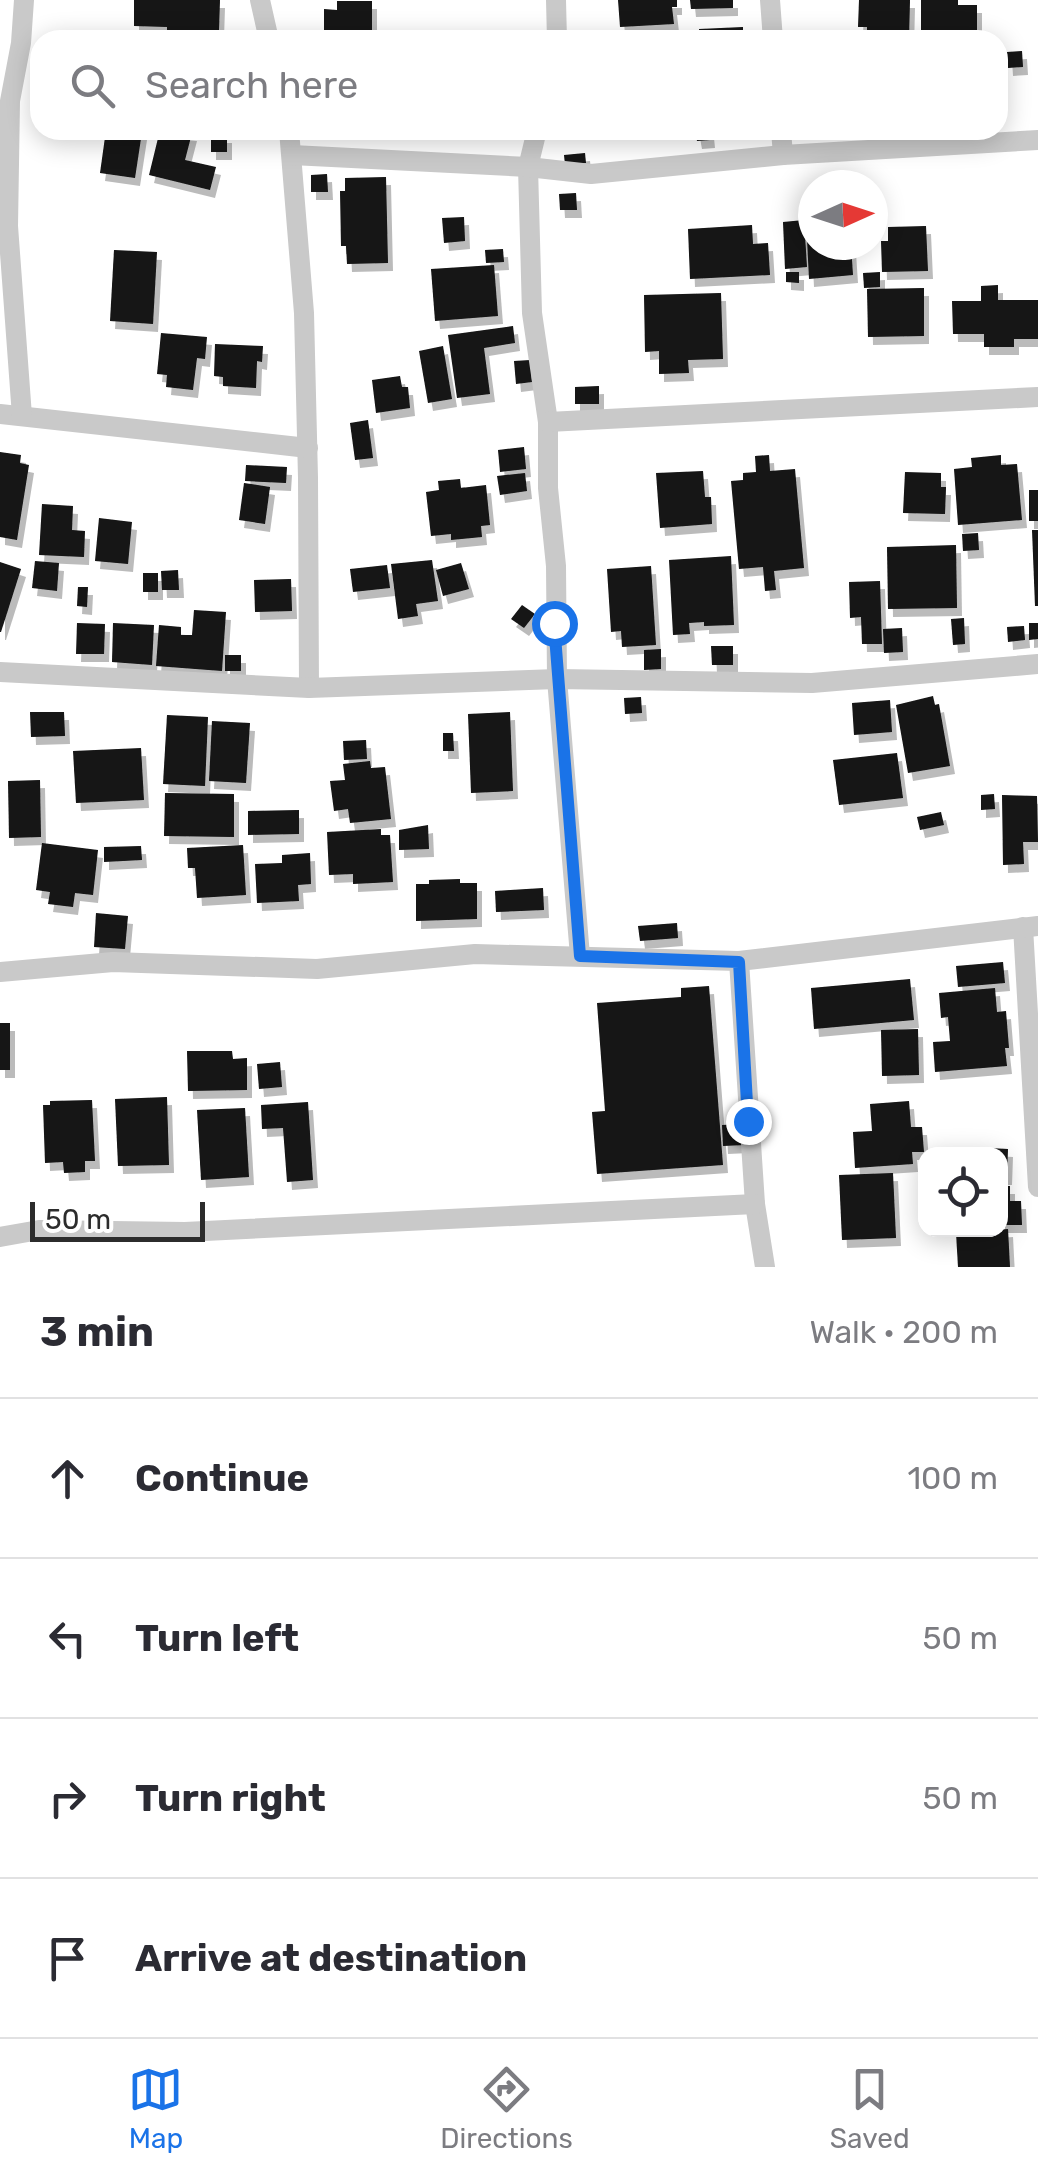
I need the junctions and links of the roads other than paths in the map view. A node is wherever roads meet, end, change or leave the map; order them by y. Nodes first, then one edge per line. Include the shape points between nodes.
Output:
1 (24, 0) edge
2 (260, 0) edge
3 (556, 0) edge
4 (770, 0) edge
5 (267, 30) edge
6 (557, 30) edge
7 (773, 30) edge
8 (290, 140) edge
9 (535, 140) edge
10 (781, 140) edge
11 (1038, 140) edge
12 (292, 155) junction
13 (782, 155) junction
14 (528, 168) junction
15 (1038, 396) edge
16 (0, 414) edge
17 (22, 416) junction
18 (548, 422) junction
19 (308, 448) junction
20 (1038, 664) edge
21 (0, 672) edge
22 (557, 679) junction
23 (308, 688) junction
24 (1031, 927) edge
25 (580, 956) junction
26 (739, 962) junction
27 (0, 972) edge
28 (1038, 1187) edge
29 (755, 1204) junction
30 (0, 1236) edge
31 (765, 1267) edge

1 - 17 street via 10,101 8,226
2 - 5 street
3 - 6 street
4 - 7 street
8 - 12 street
9 - 14 street
10 - 13 street
11 - 13 street
12 - 14 street
12 - 19 street
13 - 14 street via 591,174
14 - 18 street via 532,314
15 - 18 street
16 - 17 street
17 - 19 street
18 - 22 street
19 - 23 street
20 - 22 street via 812,683
21 - 23 street
22 - 23 street
22 - 25 street
24 - 26 street
24 - 28 street
25 - 26 street
25 - 27 street via 475,954 317,968 114,962
26 - 29 street
29 - 30 street
29 - 31 street

